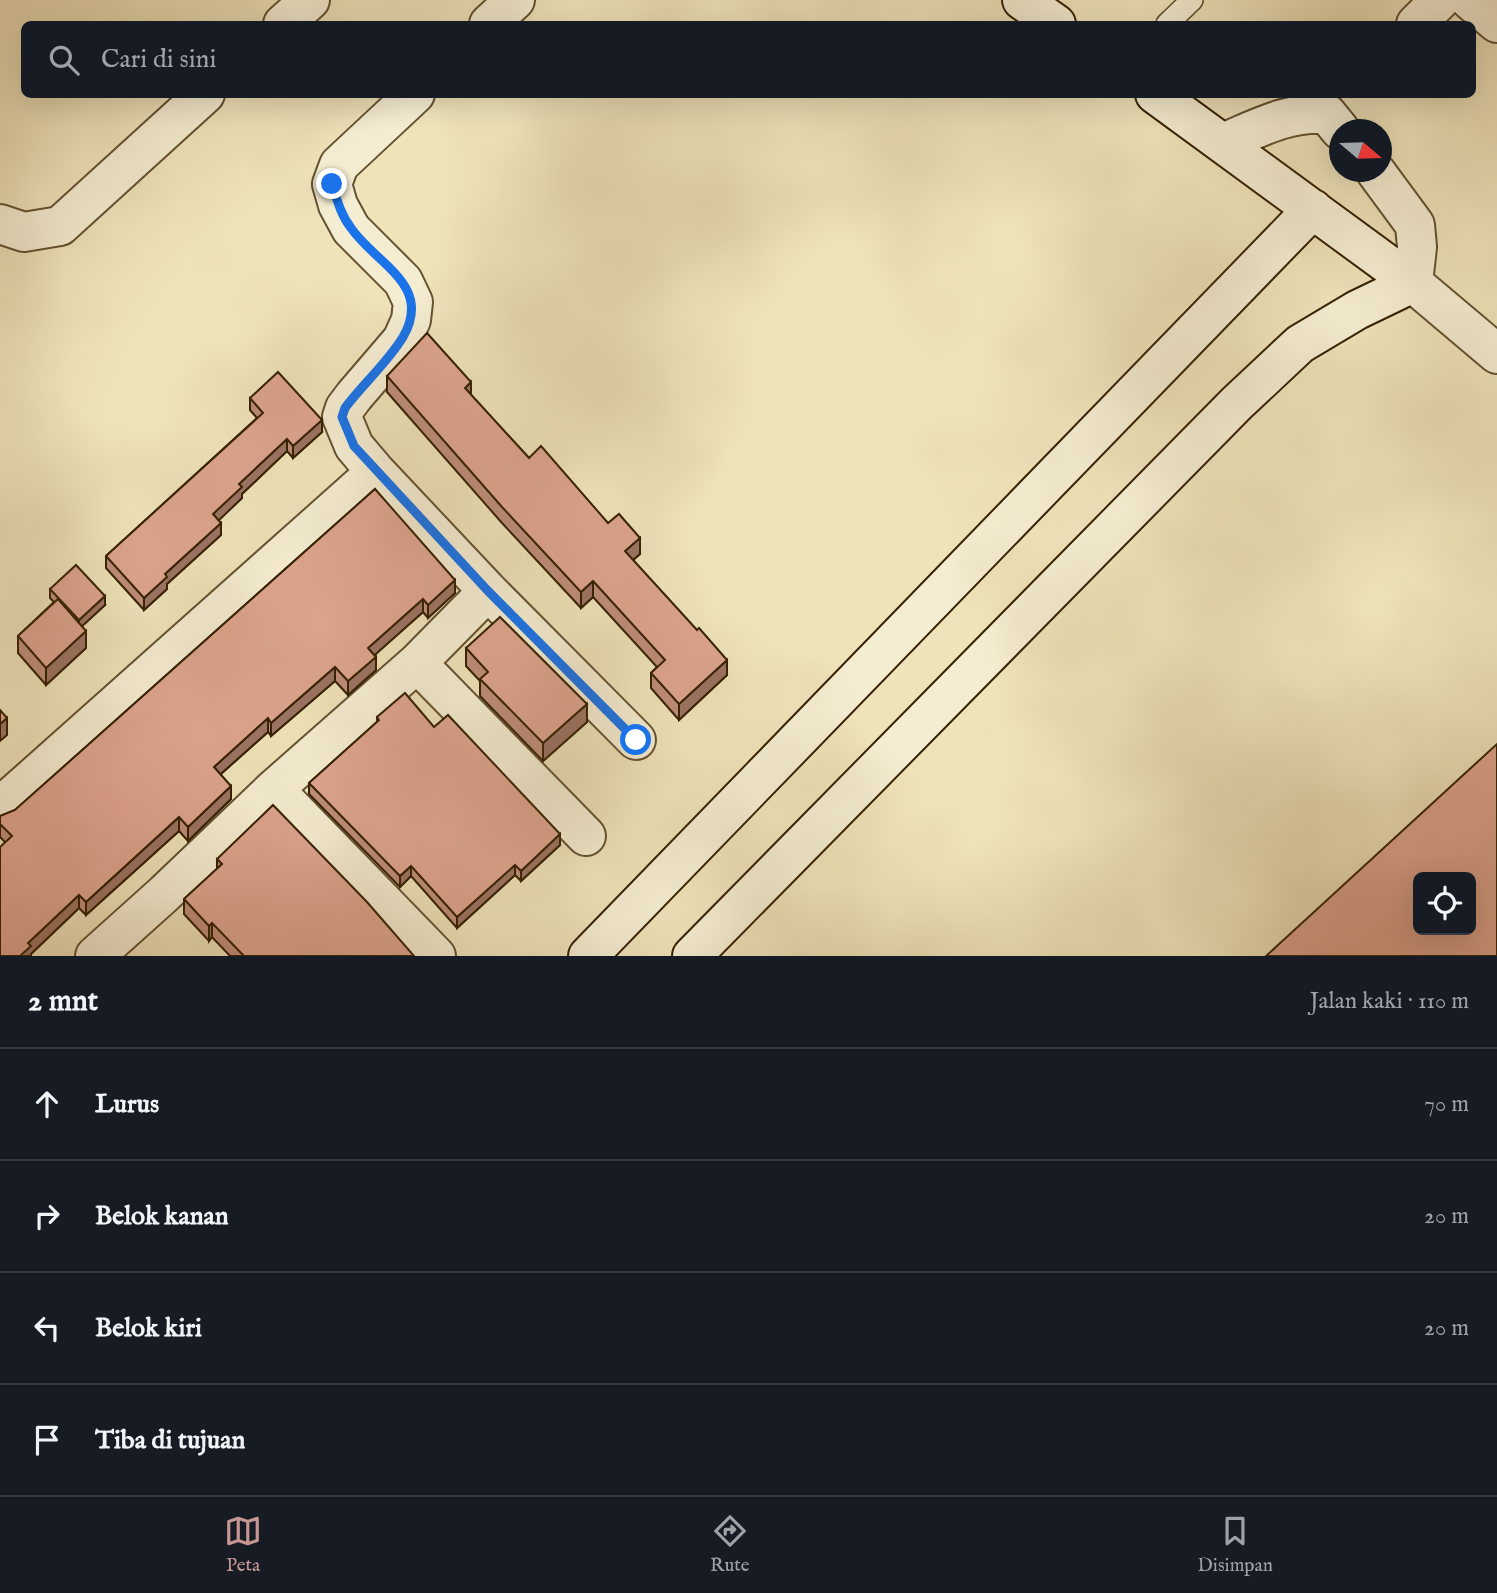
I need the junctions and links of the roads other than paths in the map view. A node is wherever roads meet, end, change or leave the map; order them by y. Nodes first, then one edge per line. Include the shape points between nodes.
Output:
1 (310, 0) edge
2 (515, 0) edge
3 (1022, 0) edge
4 (1192, 0) edge
5 (1440, 0) edge
6 (1470, 0) edge
7 (286, 21) edge
8 (492, 21) edge
9 (1052, 21) edge
10 (1170, 21) edge
11 (1419, 21) edge
12 (1497, 23) edge
13 (201, 98) edge
14 (411, 98) edge
15 (1161, 98) edge
16 (1338, 113) edge
17 (1223, 143) junction
18 (1383, 182) edge
19 (1313, 209) junction
20 (0, 224) edge
21 (1413, 283) junction
22 (1497, 354) edge
23 (376, 472) junction
24 (488, 591) junction
25 (417, 663) junction
26 (636, 740) dead end
27 (274, 789) junction
28 (0, 807) edge
29 (586, 836) dead end
30 (95, 956) edge
31 (436, 956) edge
32 (588, 956) edge
33 (692, 956) edge

1 - 7 street
2 - 8 street
3 - 9 street
4 - 10 lane
5 - 11 street
6 - 12 street
13 - 20 street via 60,226 24,232
14 - 23 street via 339,164 332,184 351,229 402,281 412,302 411,320 402,340 342,417 354,446
15 - 17 street
16 - 17 street via 1291,115
17 - 19 street
18 - 21 street via 1415,225
19 - 21 street
19 - 32 street
21 - 22 street
21 - 33 street via 1300,344 1255,386
23 - 24 street
23 - 28 street
24 - 25 street
24 - 26 street
25 - 27 street
25 - 29 street
27 - 30 street
27 - 31 street

